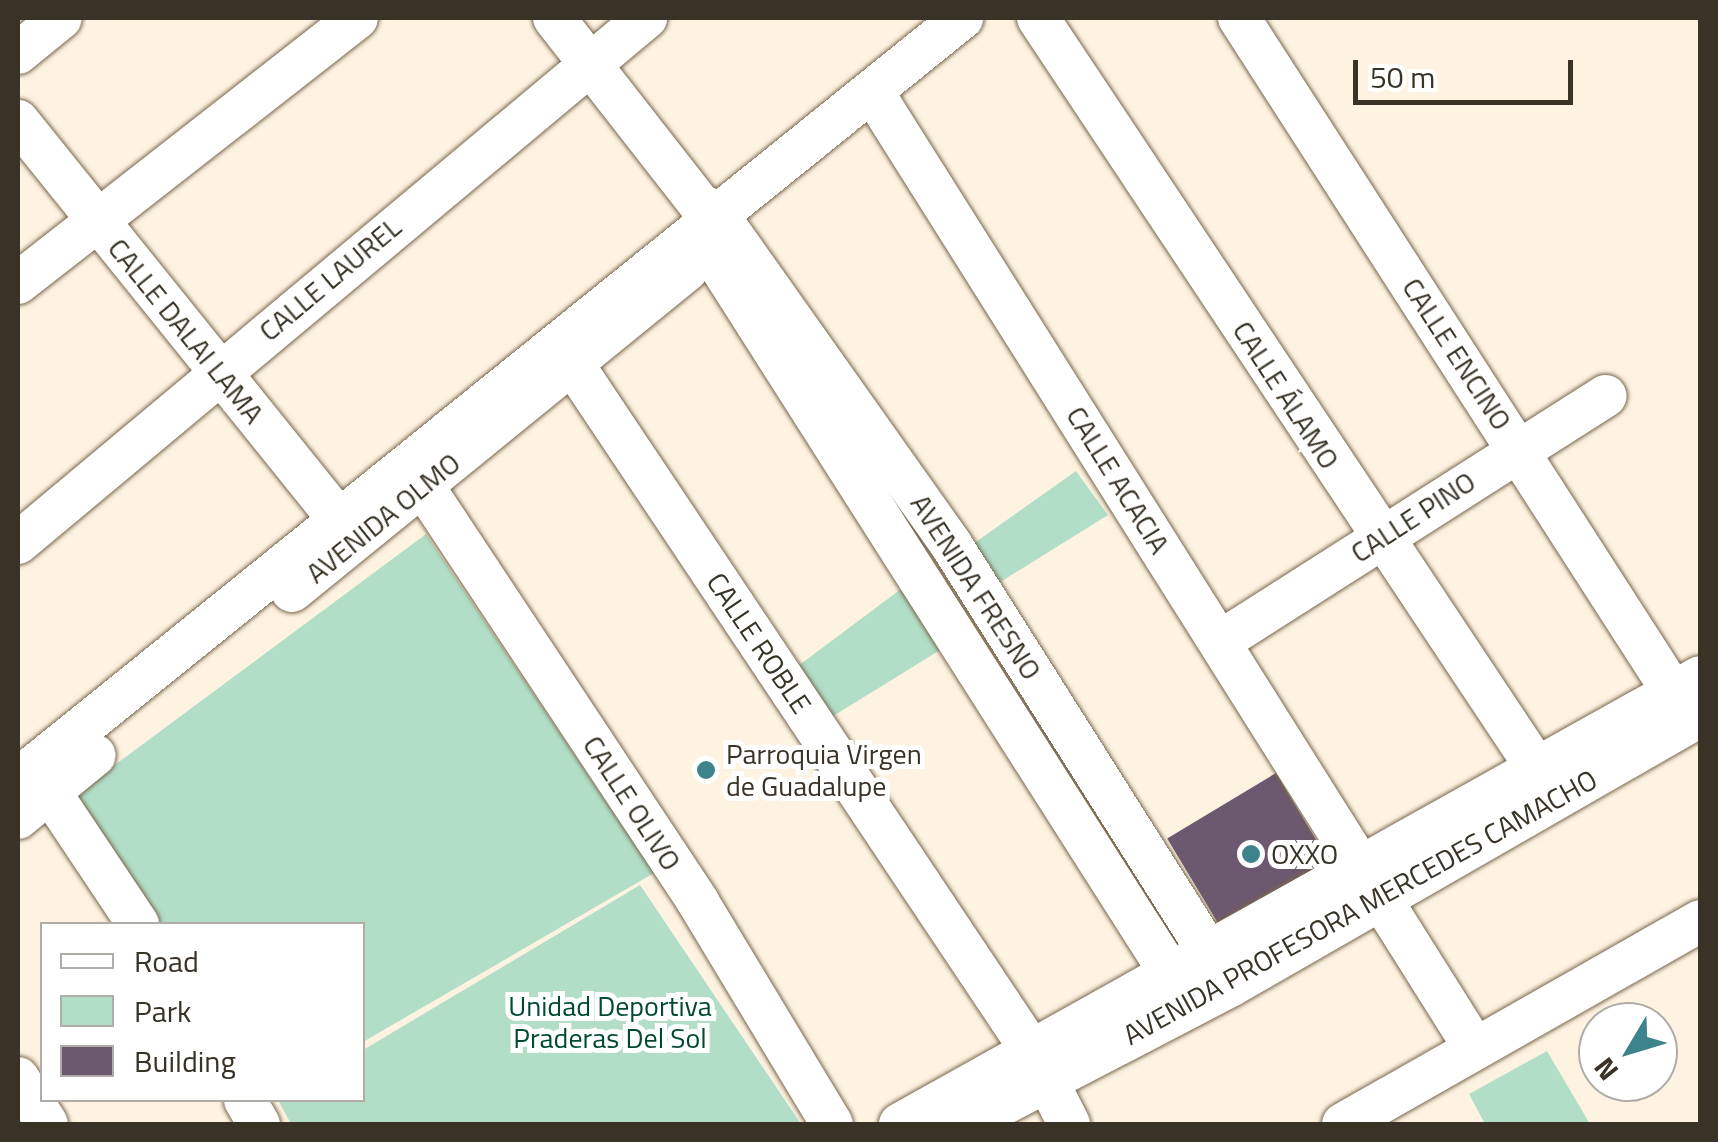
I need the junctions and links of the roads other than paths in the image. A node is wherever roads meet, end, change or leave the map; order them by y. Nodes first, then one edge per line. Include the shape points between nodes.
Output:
1 (62, 18) edge
2 (357, 18) edge
3 (554, 18) edge
4 (646, 18) edge
5 (962, 18) edge
6 (1038, 18) edge
7 (1239, 18) edge
8 (18, 53) edge
9 (590, 62) junction
10 (872, 91) junction
11 (18, 120) edge
12 (94, 218) junction
13 (713, 221) junction
14 (18, 283) edge
15 (574, 366) junction
16 (219, 372) junction
17 (1605, 396) dead end
18 (1519, 450) junction
19 (423, 486) junction
20 (346, 529) junction
21 (1379, 536) junction
22 (18, 543) edge
23 (936, 559) junction
24 (1221, 641) junction
25 (1691, 695) edge
26 (1538, 770) junction
27 (30, 789) edge
28 (1384, 876) junction
29 (1700, 921) edge
30 (136, 922) edge
31 (1221, 971) junction
32 (1182, 992) junction
33 (1486, 1041) junction
34 (1040, 1065) junction
35 (18, 1078) edge
36 (246, 1102) edge
37 (46, 1124) edge
38 (259, 1124) edge
39 (832, 1124) edge
40 (900, 1124) edge
41 (965, 1124) edge
42 (1070, 1124) edge
43 (1343, 1124) edge

1 - 8 street
2 - 12 street
3 - 9 street, AVENIDA FRESNO
4 - 9 street, CALLE LAUREL
5 - 10 street, AVENIDA OLMO
6 - 21 street, CALLE ÁLAMO
7 - 18 street, CALLE ENCINO
9 - 13 street, AVENIDA FRESNO
9 - 16 street, CALLE LAUREL
10 - 13 street, AVENIDA OLMO
10 - 24 street, CALLE ACACIA
11 - 12 street, CALLE DALAI LAMA
12 - 14 street
12 - 16 street, CALLE DALAI LAMA
13 - 15 street, AVENIDA OLMO
13 - 20 street, AVENIDA OLMO
13 - 23 street, AVENIDA FRESNO
15 - 19 street, AVENIDA OLMO
15 - 34 street, CALLE ROBLE
16 - 20 street, CALLE DALAI LAMA
16 - 22 street, CALLE LAUREL
17 - 18 street, CALLE PINO
18 - 21 street, CALLE PINO
18 - 25 street, CALLE ENCINO
19 - 20 street, AVENIDA OLMO
19 - 39 street, CALLE OLIVO via 698,902
20 - 27 street, AVENIDA OLMO
21 - 24 street, CALLE PINO
21 - 26 street, CALLE ÁLAMO
23 - 31 street, AVENIDA FRESNO
23 - 32 street, AVENIDA FRESNO
24 - 28 street, CALLE ACACIA
25 - 26 street, AVENIDA PROFESORA MERCEDES CAMACHO
25 - 28 street, AVENIDA PROFESORA MERCEDES CAMACHO
26 - 28 street, AVENIDA PROFESORA MERCEDES CAMACHO
27 - 30 street
28 - 31 street, AVENIDA PROFESORA MERCEDES CAMACHO
28 - 33 street, CALLE ACACIA
29 - 33 street
31 - 32 street, AVENIDA PROFESORA MERCEDES CAMACHO
32 - 34 street, AVENIDA PROFESORA MERCEDES CAMACHO
33 - 43 street
34 - 40 street, AVENIDA PROFESORA MERCEDES CAMACHO
34 - 41 street, AVENIDA PROFESORA MERCEDES CAMACHO
34 - 42 street, CALLE ROBLE
35 - 37 street
36 - 38 street

